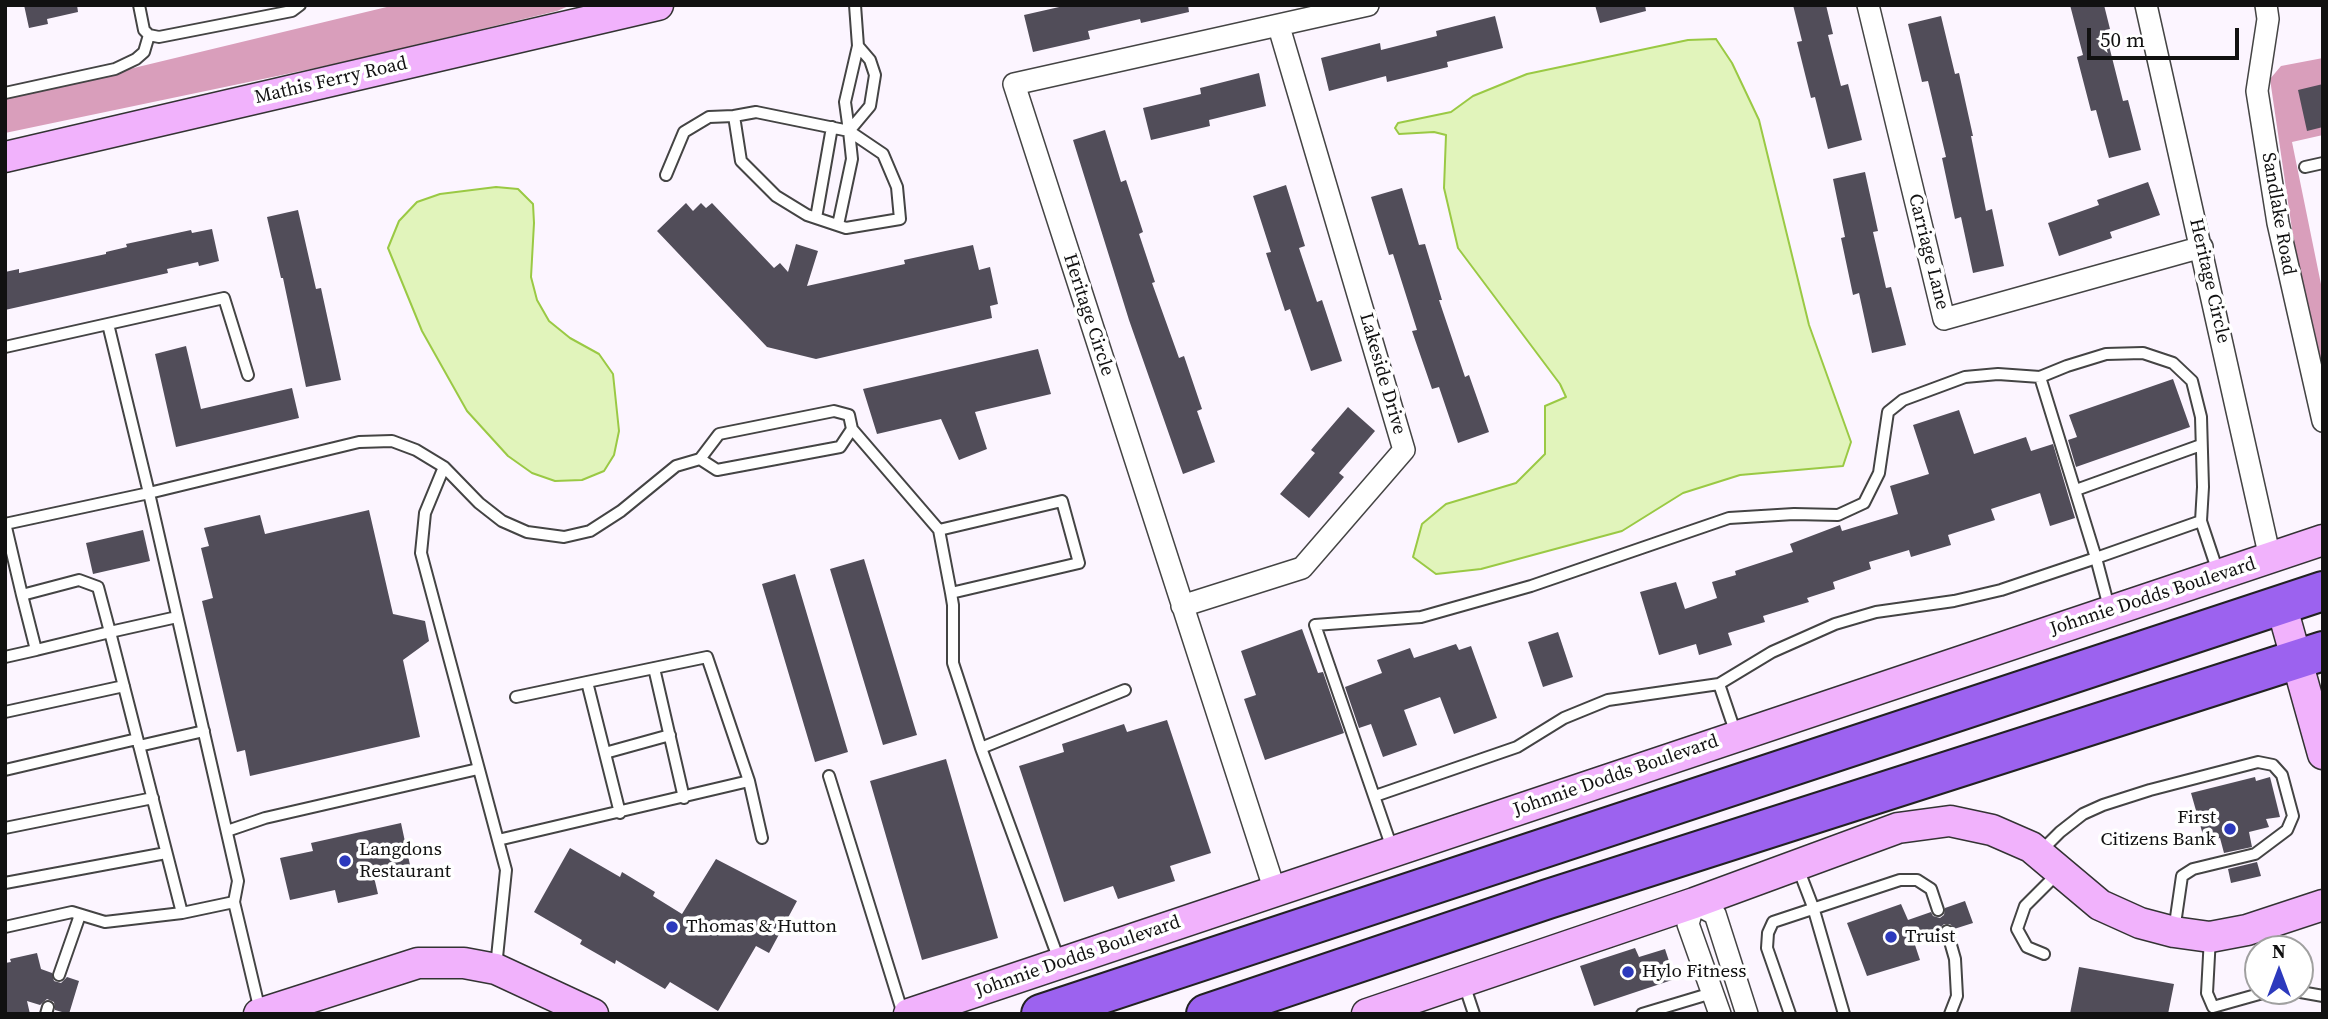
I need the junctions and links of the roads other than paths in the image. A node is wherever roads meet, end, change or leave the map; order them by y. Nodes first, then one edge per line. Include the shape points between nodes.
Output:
1 (139, 5) edge
2 (300, 5) edge
3 (658, 5) edge
4 (855, 5) edge
5 (1368, 5) edge
6 (1868, 5) edge
7 (2146, 5) edge
8 (2266, 5) edge
9 (586, 14) edge
10 (1279, 27) junction
11 (149, 35) junction
12 (858, 46) junction
13 (5, 93) edge
14 (734, 116) junction
15 (832, 127) junction
16 (849, 131) junction
17 (5, 158) edge
18 (2323, 163) edge
19 (2305, 167) dead end
20 (666, 175) dead end
21 (816, 218) junction
22 (838, 225) junction
23 (2202, 247) junction
24 (108, 324) junction
25 (5, 348) edge
26 (248, 375) dead end
27 (2040, 377) junction
28 (2323, 421) edge
29 (852, 429) junction
30 (2201, 445) junction
31 (700, 459) junction
32 (444, 467) junction
33 (2076, 490) junction
34 (149, 494) junction
35 (2200, 521) junction
36 (5, 524) edge
37 (939, 530) junction
38 (2323, 540) edge
39 (2096, 558) junction
40 (2270, 558) junction
41 (2219, 574) junction
42 (2323, 591) edge
43 (951, 593) junction
44 (22, 595) junction
45 (2281, 604) junction
46 (1182, 606) junction
47 (2110, 611) junction
48 (177, 617) junction
49 (110, 632) junction
50 (36, 650) junction
51 (2309, 656) edge
52 (5, 657) edge
53 (654, 668) junction
54 (587, 682) junction
55 (1719, 684) junction
56 (124, 686) junction
57 (1125, 690) dead end
58 (516, 697) dead end
59 (5, 712) edge
60 (204, 732) junction
61 (670, 736) junction
62 (1736, 736) junction
63 (138, 742) junction
64 (981, 748) junction
65 (605, 753) junction
66 (2323, 754) edge
67 (478, 769) junction
68 (5, 770) edge
69 (829, 776) dead end
70 (749, 781) junction
71 (1375, 796) junction
72 (153, 798) junction
73 (684, 798) junction
74 (620, 813) junction
75 (5, 828) edge
76 (227, 831) junction
77 (762, 838) dead end
78 (498, 841) junction
79 (1393, 851) junction
80 (166, 853) junction
81 (2049, 862) junction
82 (1797, 865) junction
83 (5, 883) edge
84 (1275, 891) junction
85 (234, 902) junction
86 (1694, 903) junction
87 (2323, 905) edge
88 (1813, 907) junction
89 (1938, 910) dead end
90 (181, 912) junction
91 (80, 915) junction
92 (5, 927) edge
93 (1947, 931) dead end
94 (2174, 932) junction
95 (2210, 937) junction
96 (2045, 954) dead end
97 (1060, 963) junction
98 (496, 969) junction
99 (59, 975) dead end
100 (1463, 981) junction
101 (1738, 985) junction
102 (1713, 993) junction
103 (2244, 998) edge
104 (1380, 1012) edge
105 (260, 1014) edge
106 (593, 1014) edge
107 (903, 1014) edge
108 (909, 1014) edge
109 (1041, 1014) edge
110 (1206, 1014) edge
111 (1474, 1014) edge
112 (1642, 1014) edge
113 (1720, 1014) edge
114 (1746, 1014) edge
115 (1790, 1014) edge
116 (1844, 1014) edge
117 (1950, 1014) edge

1 - 11 lane
2 - 11 lane via 292,11 159,37
3 - 9 street, Mathis Ferry Road
4 - 12 lane
5 - 10 street, Heritage Circle
6 - 23 street, Carriage Lane via 1944,319
7 - 23 street, Heritage Circle
8 - 28 street, Sandlake Road via 2257,90 2278,223
9 - 17 street, Mathis Ferry Road
10 - 46 street, Lakeside Drive via 1404,450 1302,568
10 - 46 street, Heritage Circle via 1014,84
11 - 13 lane via 144,52 115,69
12 - 16 lane via 845,102
12 - 16 lane via 875,75 870,106
14 - 15 lane via 756,112
14 - 20 lane via 709,117 684,132
14 - 21 lane via 741,161 776,196
15 - 16 lane
15 - 21 lane
16 - 22 lane via 852,159
16 - 22 lane via 883,154 897,187 900,219 846,228
18 - 19 lane
21 - 22 lane
23 - 40 street, Heritage Circle
24 - 25 lane
24 - 26 lane via 224,298
24 - 34 lane
27 - 30 lane via 2106,354 2143,353 2173,362 2192,381
27 - 33 lane
27 - 71 lane via 1965,377 1903,400 1888,412 1879,473 1864,503 1838,515 1729,518 1531,586 1421,617 1315,625
29 - 31 lane via 839,447 717,470
29 - 31 lane via 849,415 834,411 719,433
29 - 37 lane
30 - 33 lane
30 - 35 lane
31 - 32 lane via 676,466 590,531 564,537 527,532 502,521
32 - 34 lane via 392,441 359,442
32 - 67 lane via 425,513 421,553
33 - 39 lane
34 - 36 lane
34 - 48 lane
35 - 39 lane
35 - 41 lane
36 - 44 lane
37 - 43 lane
37 - 43 lane via 1062,501 1079,563
38 - 40 street, Johnnie Dodds Boulevard
39 - 47 lane
39 - 55 lane via 2001,590 1876,612 1835,624 1772,652
40 - 41 street, Johnnie Dodds Boulevard
41 - 47 street, Johnnie Dodds Boulevard
42 - 45 highway
43 - 64 lane via 953,663
44 - 49 lane via 79,580 98,587
44 - 50 lane
45 - 51 street
45 - 109 highway
46 - 84 street, Heritage Circle
47 - 62 street, Johnnie Dodds Boulevard
48 - 49 lane
48 - 60 lane
49 - 50 lane
49 - 56 lane
50 - 52 lane
51 - 66 street
51 - 110 highway via 1548,899
53 - 54 lane
53 - 61 lane
53 - 70 lane via 707,657
54 - 58 lane
54 - 65 lane
55 - 62 lane
55 - 71 lane via 1608,701 1564,718 1517,747
56 - 59 lane
56 - 63 lane
57 - 64 lane
60 - 63 lane
60 - 76 lane
61 - 65 lane
61 - 73 lane
62 - 79 street, Johnnie Dodds Boulevard
63 - 68 lane
63 - 72 lane
64 - 97 lane
65 - 74 lane
67 - 76 lane via 265,818
67 - 78 lane
69 - 107 lane
70 - 73 lane
70 - 77 lane
71 - 79 lane
72 - 75 lane
72 - 80 lane
73 - 74 lane
74 - 78 lane
76 - 85 lane via 238,881
78 - 98 lane via 506,870
79 - 84 street, Johnnie Dodds Boulevard
80 - 83 lane
80 - 90 lane
81 - 82 street via 2031,847 1992,830 1950,821 1898,828
81 - 94 street via 2100,905
81 - 94 lane via 2060,832 2083,814 2150,790 2258,762 2273,765 2282,775 2293,816 2287,830 2255,854 2193,869 2182,876
81 - 96 lane via 2017,929 2027,947
82 - 86 street
82 - 88 lane
84 - 97 street, Johnnie Dodds Boulevard
85 - 90 lane
85 - 105 lane
86 - 100 street
86 - 101 street via 1715,914
86 - 102 street via 1688,924
87 - 95 street
88 - 89 lane via 1900,880 1917,880 1931,889
88 - 115 lane via 1773,922 1768,933 1767,947
88 - 116 lane
90 - 91 lane via 105,922
91 - 92 lane via 72,912
91 - 99 lane
93 - 117 lane via 1955,959 1957,996
94 - 95 street
95 - 103 lane via 2207,993 2213,1007
97 - 108 street, Johnnie Dodds Boulevard
98 - 105 street via 464,963 418,963
98 - 106 street
100 - 104 street
100 - 111 lane
101 - 102 street
101 - 114 street
102 - 112 lane
102 - 113 street

